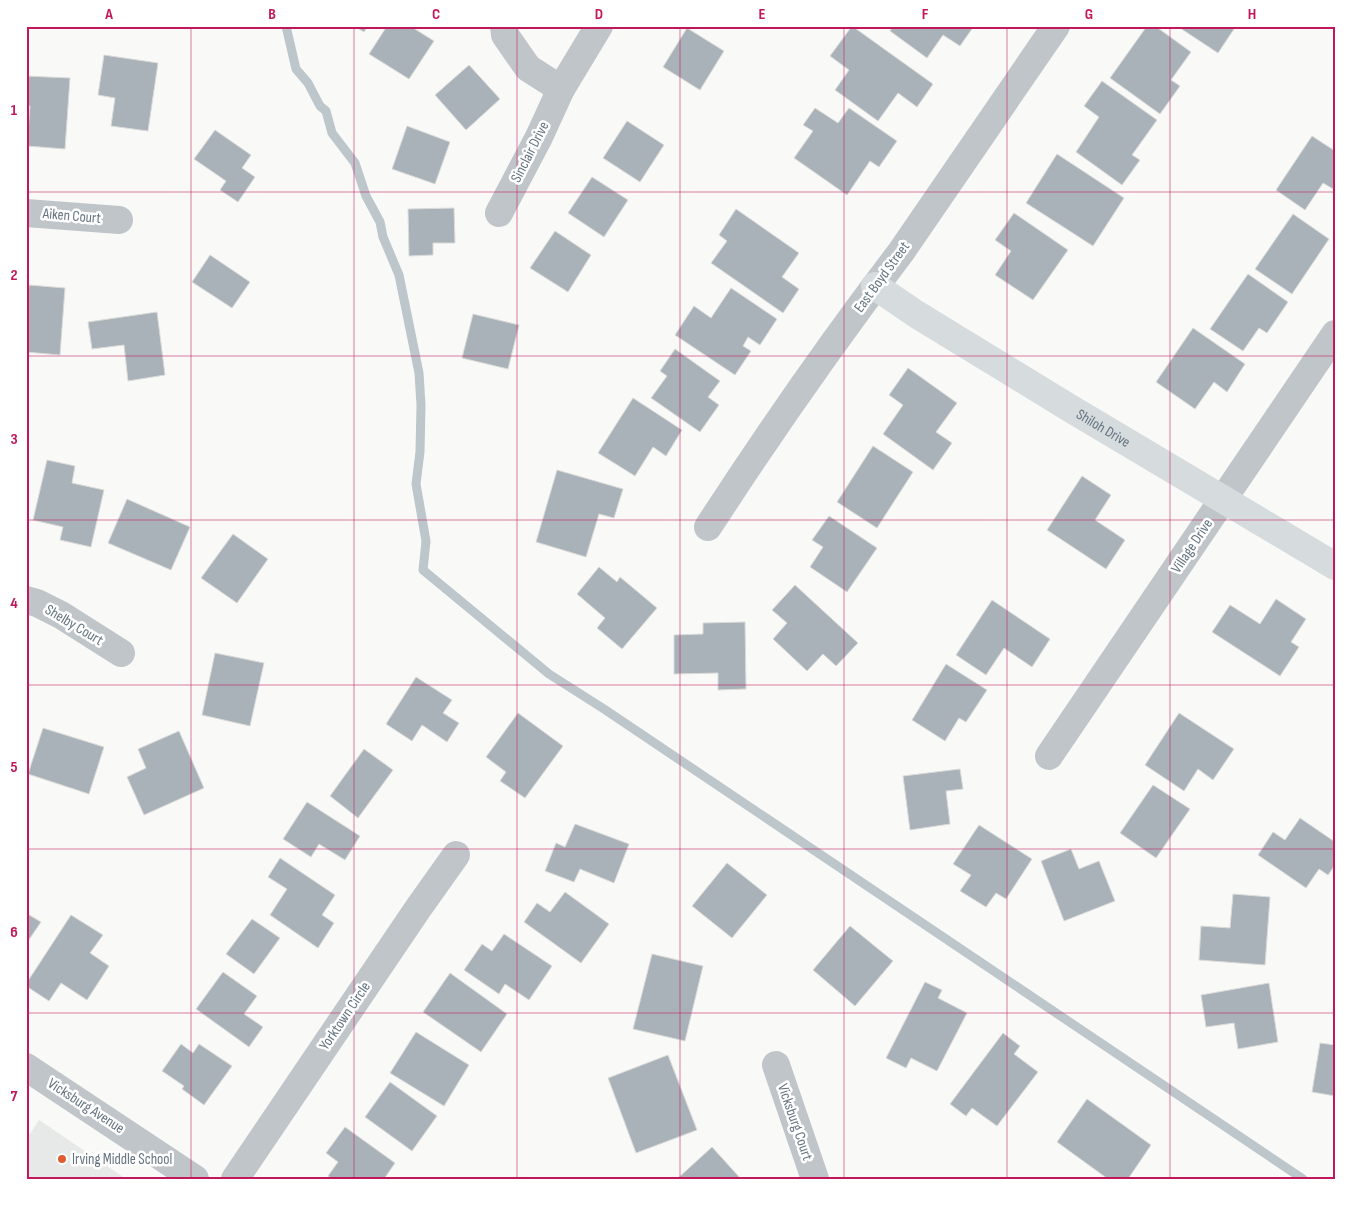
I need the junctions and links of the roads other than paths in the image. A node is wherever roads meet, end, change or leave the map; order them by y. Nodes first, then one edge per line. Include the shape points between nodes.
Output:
1 (504, 26) edge
2 (599, 26) edge
3 (1056, 26) edge
4 (560, 89) junction
5 (26, 213) edge
6 (499, 213) dead end
7 (119, 220) dead end
8 (875, 286) junction
9 (1335, 334) edge
10 (1223, 500) junction
11 (708, 527) dead end
12 (1335, 566) edge
13 (26, 600) edge
14 (121, 653) dead end
15 (1048, 756) dead end
16 (456, 855) dead end
17 (776, 1065) dead end
18 (26, 1067) edge
19 (195, 1179) edge
20 (235, 1179) edge
21 (815, 1179) edge

1 - 4 street via 505,35 528,68
2 - 4 street, Sinclair Drive
3 - 8 street, East Boyd Street
4 - 6 street, Sinclair Drive
5 - 7 street, Aiken Court
8 - 10 street, Shiloh Drive
8 - 11 street, East Boyd Street via 749,463
9 - 10 street, Village Drive
10 - 12 street, Shiloh Drive
10 - 15 street, Village Drive
13 - 14 street, Shelby Court via 61,615
16 - 20 street, Yorktown Circle
17 - 21 street, Vicksburg Court
18 - 19 street, Vicksburg Avenue

